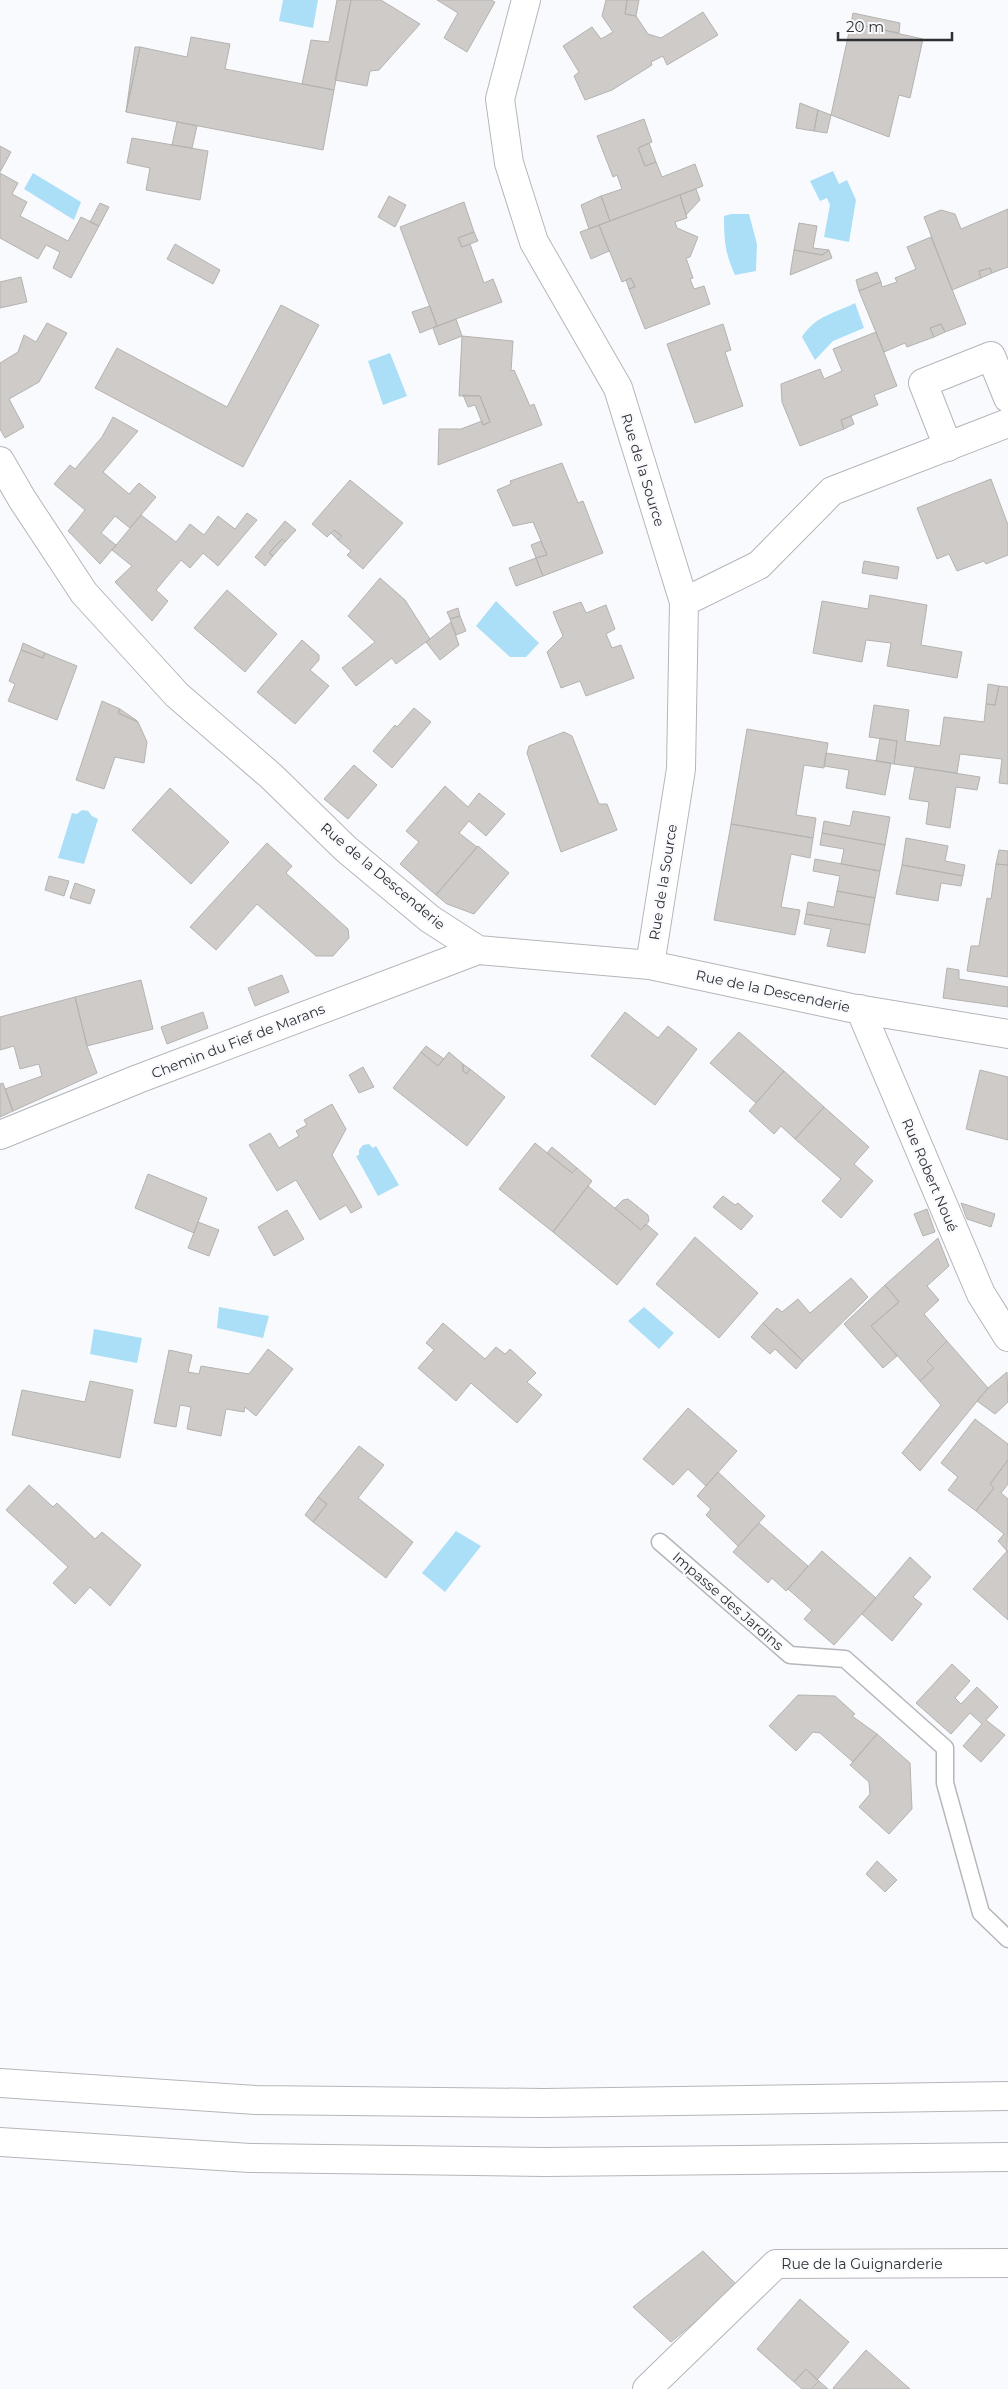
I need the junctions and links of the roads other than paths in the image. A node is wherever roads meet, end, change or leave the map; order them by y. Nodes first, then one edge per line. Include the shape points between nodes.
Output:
1 (526, 0) edge
2 (1008, 398) edge
3 (1008, 423) edge
4 (948, 447) junction
5 (0, 461) edge
6 (684, 602) junction
7 (478, 950) junction
8 (650, 965) junction
9 (860, 1009) junction
10 (1008, 1034) edge
11 (0, 1135) edge
12 (1008, 1337) edge
13 (660, 1542) dead end
14 (1008, 1938) edge
15 (0, 2083) edge
16 (1008, 2096) edge
17 (0, 2142) edge
18 (1008, 2157) edge
19 (1008, 2264) edge
20 (647, 2389) edge

1 - 6 main road, Rue de la Source via 500,99 510,163 534,242 618,388
2 - 4 main road via 992,356 923,382
3 - 4 main road
4 - 6 main road via 832,491 759,565
5 - 7 main road, Rue de la Descenderie via 84,593 177,695 271,776 354,855 430,919
6 - 8 main road, Rue de la Source via 681,769
7 - 8 main road, Rue de la Descenderie
7 - 11 main road, Chemin du Fief de Marans
8 - 9 main road, Rue de la Descenderie
9 - 10 main road, Rue de la Descenderie
9 - 12 main road, Rue Robert Noué via 980,1294
13 - 14 lane, Impasse des Jardins via 790,1655 845,1659 945,1748 945,1783 980,1913
15 - 16 main road via 256,2100 544,2103
17 - 18 main road via 250,2158 545,2162
19 - 20 main road, Rue de la Guignarderie via 776,2264

